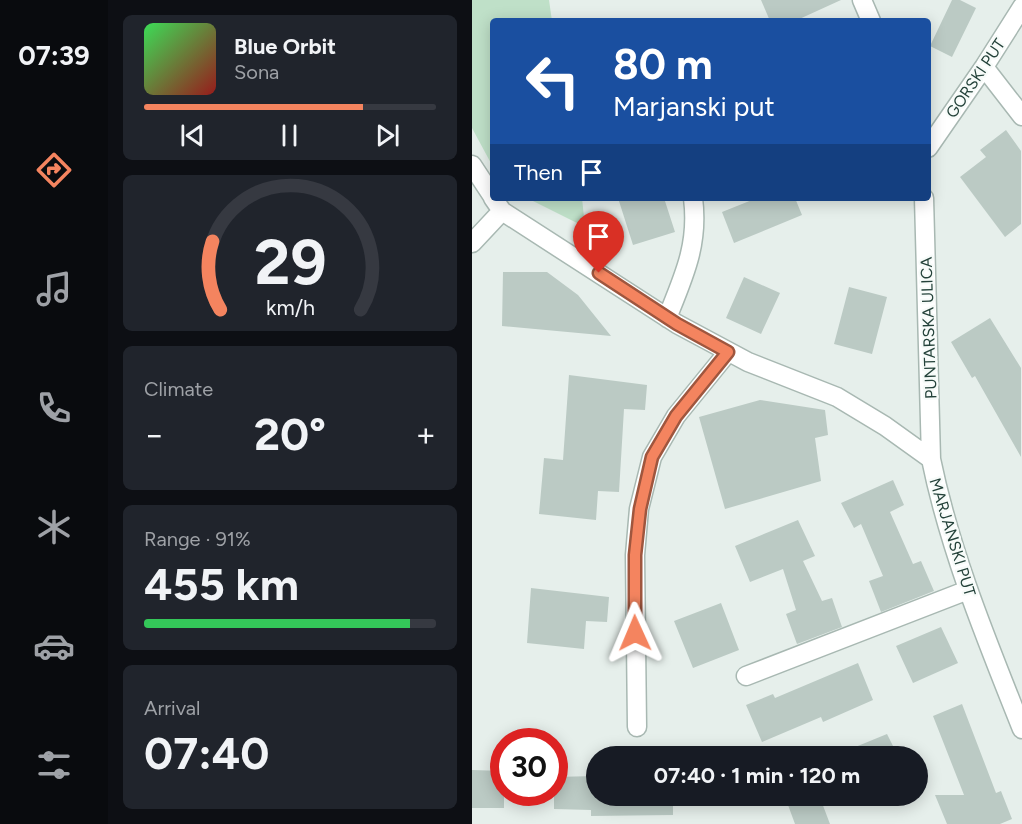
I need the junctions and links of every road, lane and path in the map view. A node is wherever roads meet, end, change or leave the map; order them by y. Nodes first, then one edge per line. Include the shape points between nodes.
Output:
1 (862, 0) edge
2 (1021, 7) edge
3 (870, 18) edge
4 (984, 67) junction
5 (1021, 116) edge
6 (931, 144) edge
7 (472, 165) edge
8 (490, 193) edge
9 (693, 201) edge
10 (924, 201) edge
11 (496, 202) edge
12 (472, 243) edge
13 (667, 318) junction
14 (728, 352) junction
15 (931, 459) junction
16 (968, 591) junction
17 (746, 676) dead end
18 (637, 727) dead end
19 (1021, 729) edge

1 - 3 street
2 - 4 street, GORSKI PUT
4 - 5 street
4 - 6 street, GORSKI PUT
7 - 8 street, MARJANSKI PUT
9 - 13 street via 691,257
10 - 15 street, PUNTARSKA ULICA
11 - 12 street
11 - 13 street, MARJANSKI PUT
13 - 14 street, MARJANSKI PUT
14 - 15 street, MARJANSKI PUT via 837,397
14 - 18 street via 676,416 652,457 635,555
15 - 16 street, MARJANSKI PUT
16 - 17 street
16 - 19 street, MARJANSKI PUT

